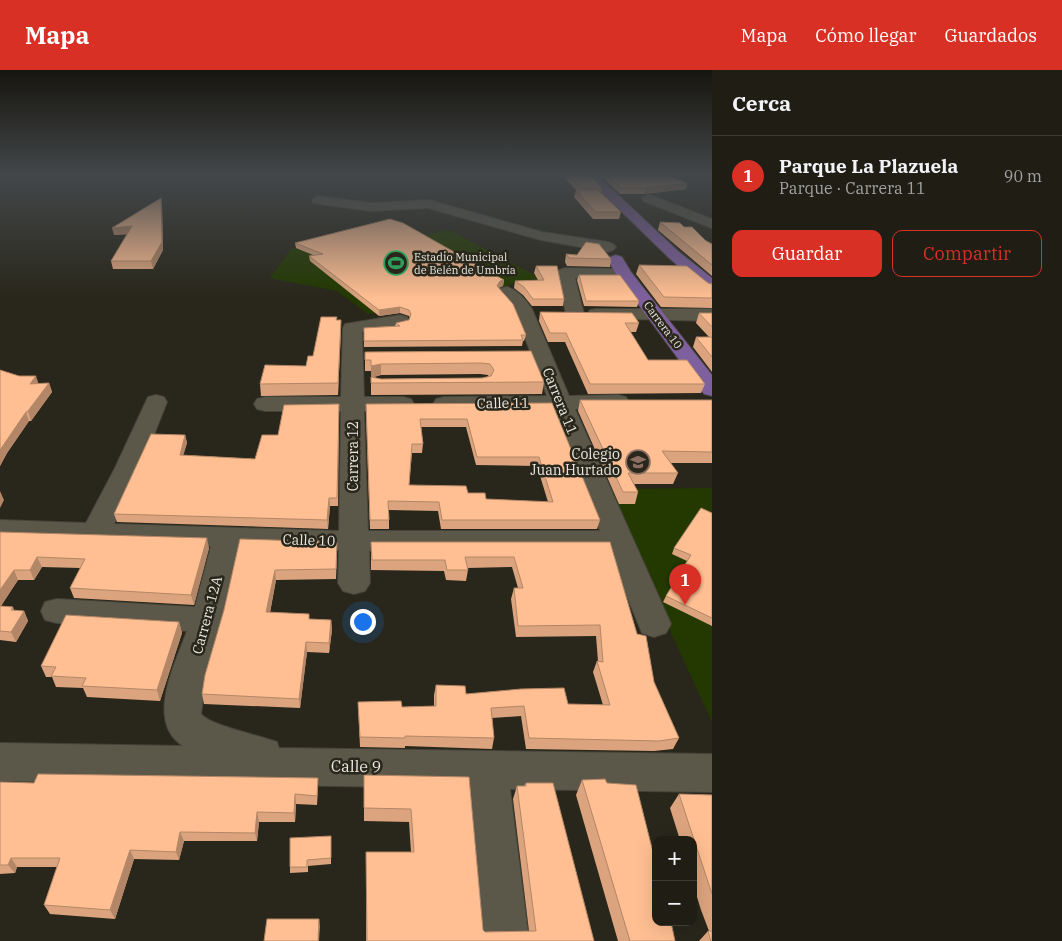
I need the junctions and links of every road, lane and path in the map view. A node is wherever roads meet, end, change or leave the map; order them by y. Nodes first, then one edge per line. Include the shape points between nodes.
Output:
1 (473, 217) edge
2 (625, 217) edge
3 (694, 217) edge
4 (712, 224) edge
5 (673, 254) junction
6 (621, 258) junction
7 (658, 266) edge
8 (711, 284) edge
9 (507, 292) dead end
10 (550, 314) junction
11 (656, 314) junction
12 (712, 315) edge
13 (400, 321) edge
14 (712, 389) edge
15 (156, 402) dead end
16 (560, 402) junction
17 (636, 402) edge
18 (265, 404) dead end
19 (353, 405) junction
20 (0, 530) edge
21 (95, 533) junction
22 (228, 538) junction
23 (618, 541) junction
24 (354, 542) junction
25 (354, 584) dead end
26 (57, 611) dead end
27 (207, 620) junction
28 (654, 624) dead end
29 (0, 762) edge
30 (285, 765) junction
31 (487, 768) junction
32 (712, 773) edge
33 (505, 941) edge

1 - 6 street
2 - 5 main road via 645,241
3 - 4 street
5 - 7 main road via 672,261
5 - 8 main road
6 - 10 street via 565,273
6 - 11 main road, Carrera 10
9 - 10 street, Carrera 11 via 517,301
10 - 11 street
10 - 16 street, Carrera 11 via 531,354
11 - 12 street
11 - 14 main road, Carrera 10
13 - 19 street, Carrera 12 via 352,328 363,355
15 - 21 street
16 - 17 street, Calle 11
16 - 19 street, Calle 11
16 - 23 street, Carrera 11
18 - 19 street, Calle 11
19 - 24 street, Carrera 12
20 - 21 street, Calle 10
21 - 22 street, Calle 10
22 - 24 street, Calle 10
22 - 27 street, Carrera 12A
23 - 24 street, Calle 10
23 - 28 street, Carrera 11
24 - 25 street, Carrera 12
26 - 27 street
27 - 30 street, Carrera 12A via 185,692 183,718 190,729 224,744 253,750
29 - 30 street, Calle 9
30 - 31 street, Calle 9
31 - 32 street, Calle 9
31 - 33 street

